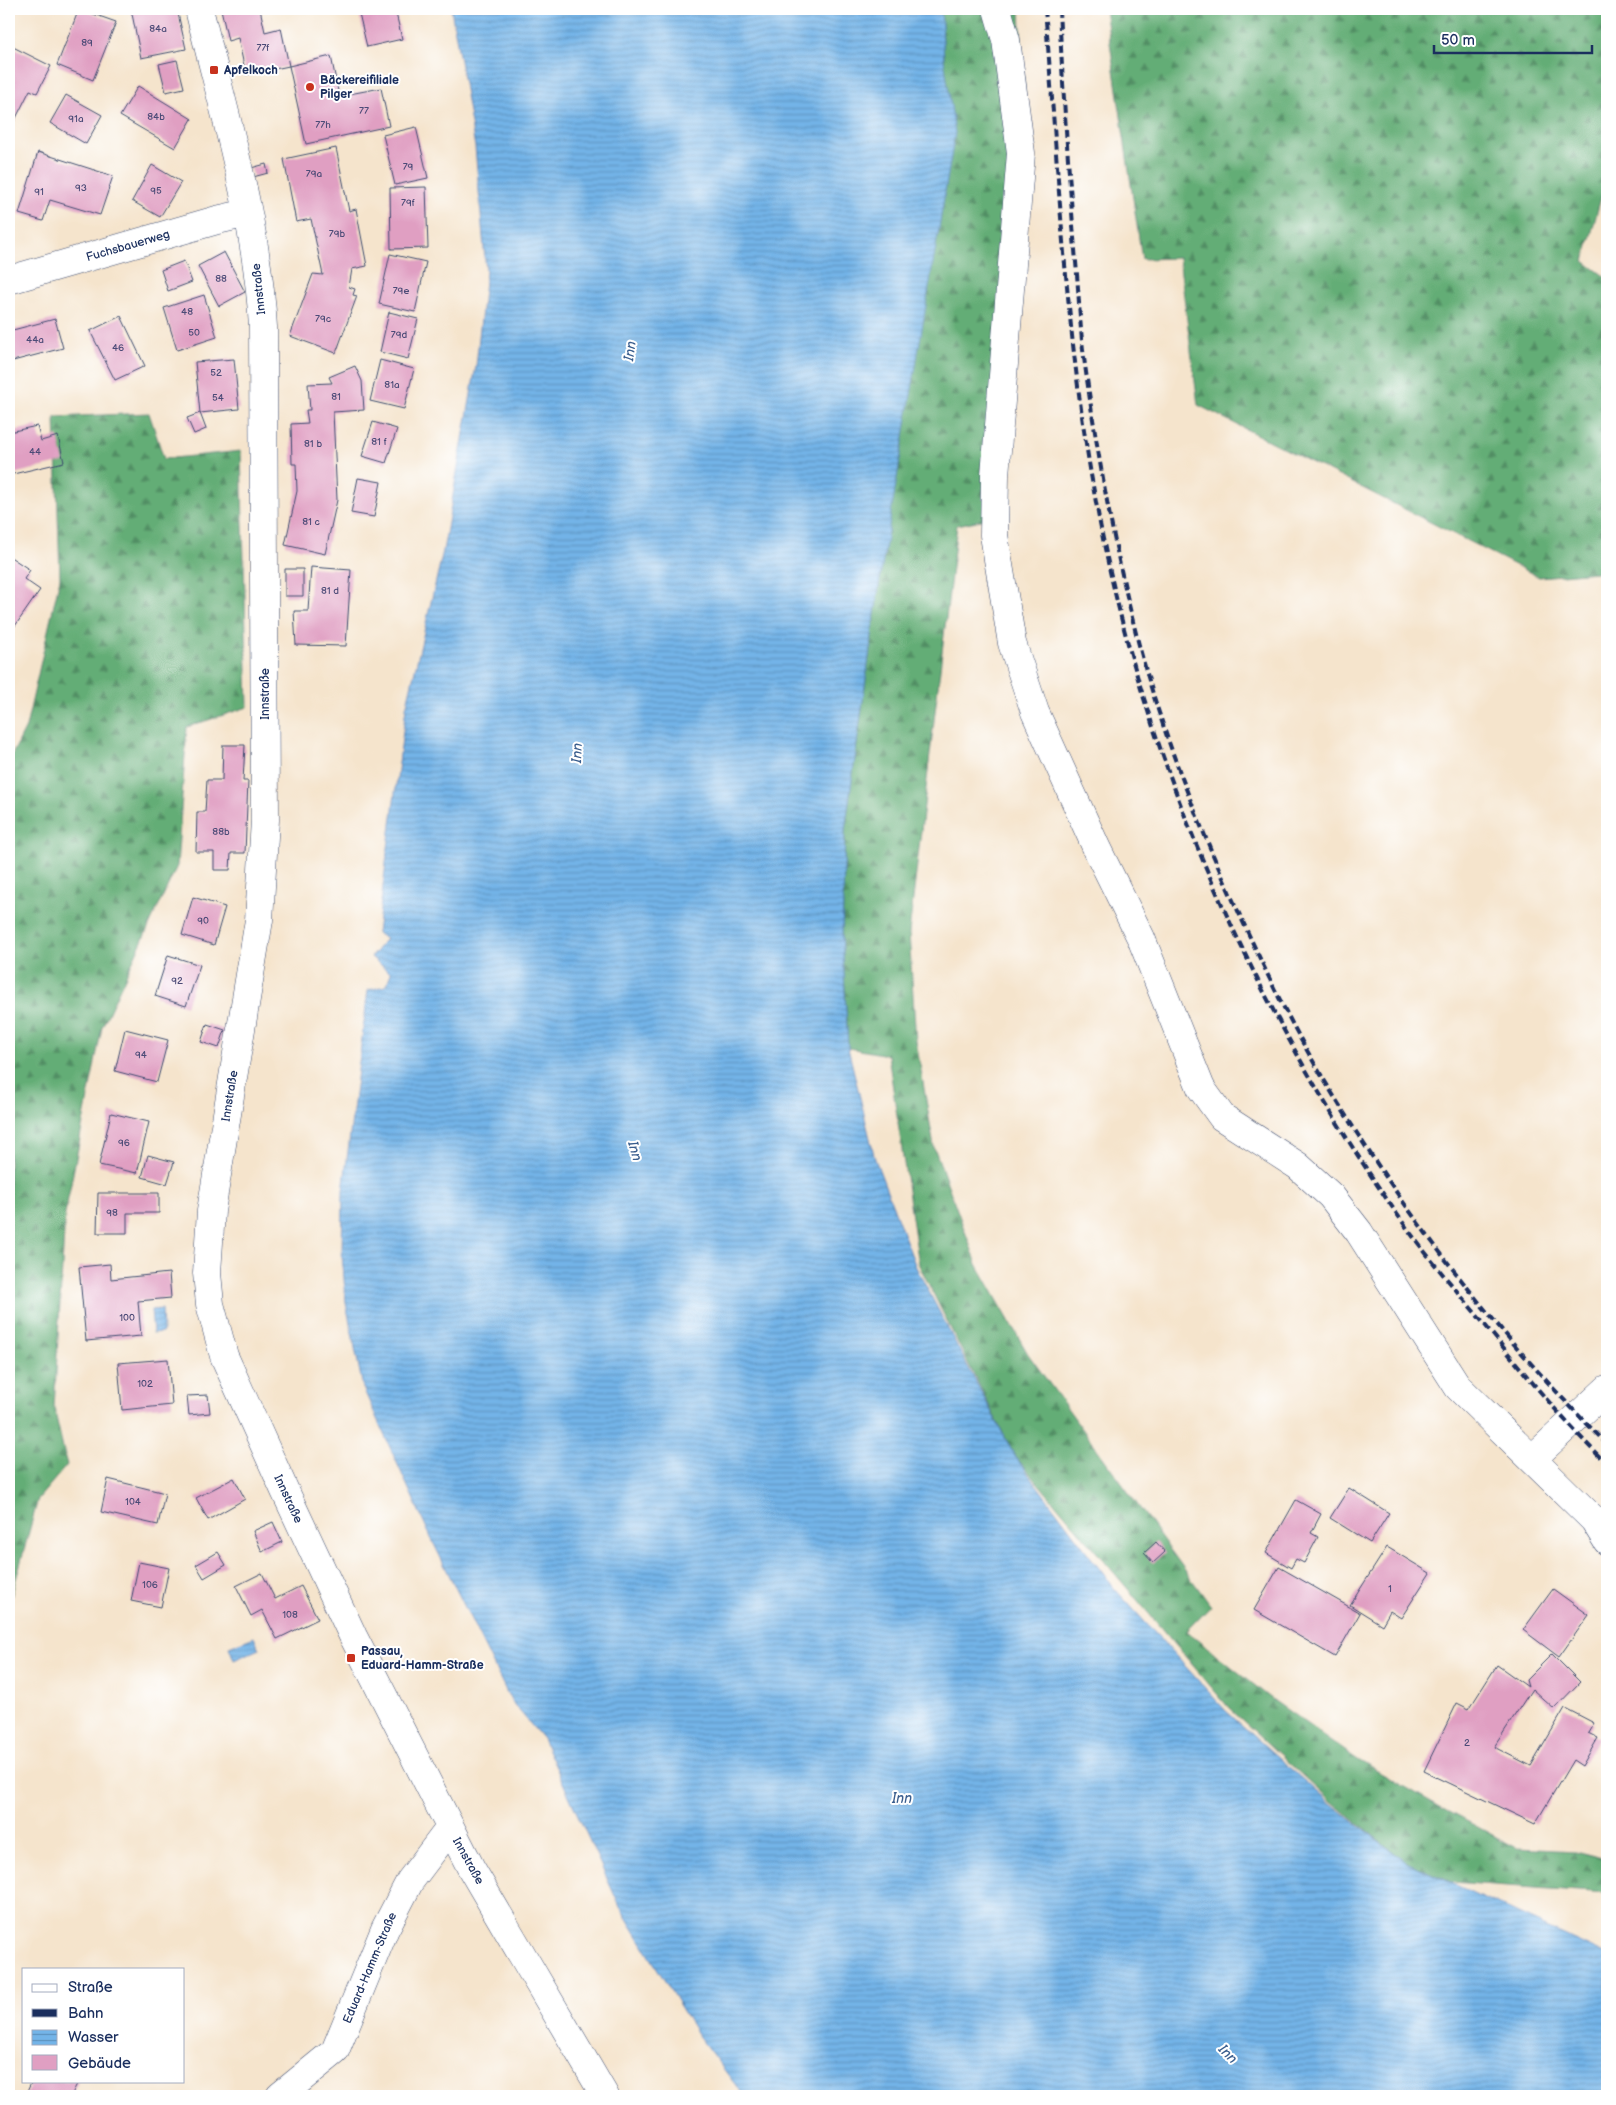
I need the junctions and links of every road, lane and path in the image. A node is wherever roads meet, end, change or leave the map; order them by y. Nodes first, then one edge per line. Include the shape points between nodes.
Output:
1 (199, 9) edge
2 (998, 9) edge
3 (248, 213) junction
4 (9, 280) edge
5 (1607, 1389) edge
6 (1532, 1459) junction
7 (1607, 1541) edge
8 (450, 1828) junction
9 (280, 2096) edge
10 (605, 2096) edge

1 - 3 street, Innstraße
2 - 6 street via 1006,40 1021,153 995,475 994,535 1012,643 1035,712 1141,938 1201,1088 1222,1117 1298,1166 1331,1196 1359,1232 1458,1387
3 - 4 street, Fuchsbauerweg
3 - 8 street, Innstraße via 261,286 263,327 265,820 259,920 211,1211 207,1273 210,1304 224,1356 280,1482
5 - 6 street
6 - 7 street via 1594,1520
8 - 9 street, Eduard-Hamm-Straße via 410,1881 385,1929 335,2051
8 - 10 street, Innstraße

